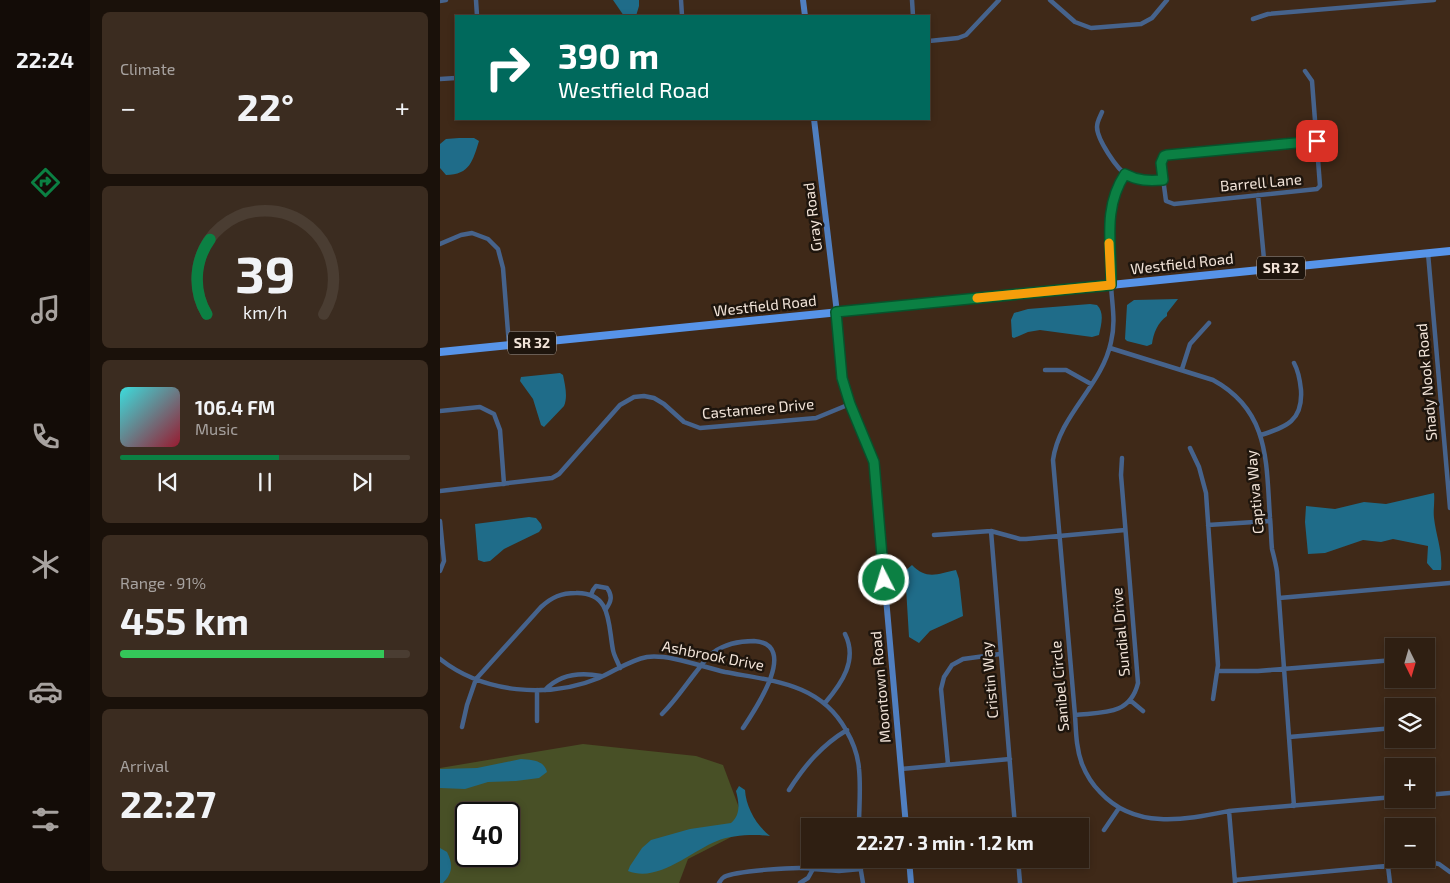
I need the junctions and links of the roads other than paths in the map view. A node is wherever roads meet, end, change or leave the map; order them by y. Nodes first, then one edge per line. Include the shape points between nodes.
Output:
1 (446, 0) edge
2 (476, 0) edge
3 (681, 0) edge
4 (803, 0) edge
5 (912, 0) edge
6 (999, 0) edge
7 (1050, 0) edge
8 (1167, 0) edge
9 (1342, 0) edge
10 (1434, 0) edge
11 (440, 1) edge
12 (1412, 1) edge
13 (1343, 7) junction
14 (477, 15) edge
15 (682, 15) edge
16 (805, 15) edge
17 (913, 15) edge
18 (1253, 19) dead end
19 (930, 41) edge
20 (1305, 71) dead end
21 (455, 78) edge
22 (440, 79) edge
23 (1102, 112) dead end
24 (814, 120) edge
25 (1317, 141) junction
26 (1125, 174) junction
27 (1163, 180) junction
28 (1258, 196) junction
29 (440, 244) edge
30 (1450, 251) edge
31 (1428, 253) junction
32 (1265, 270) junction
33 (1111, 285) junction
34 (836, 312) junction
35 (1209, 323) dead end
36 (509, 345) junction
37 (1110, 348) junction
38 (440, 352) edge
39 (1294, 363) dead end
40 (1182, 369) junction
41 (1045, 370) dead end
42 (1091, 384) junction
43 (850, 404) junction
44 (440, 411) edge
45 (1261, 435) junction
46 (1190, 448) dead end
47 (1122, 458) dead end
48 (504, 484) junction
49 (440, 491) edge
50 (1450, 508) edge
51 (440, 521) edge
52 (1270, 521) junction
53 (1208, 525) junction
54 (1125, 530) junction
55 (991, 531) junction
56 (934, 535) dead end
57 (1059, 536) junction
58 (440, 571) edge
59 (1450, 583) edge
60 (591, 595) junction
61 (1279, 598) junction
62 (606, 609) junction
63 (845, 634) dead end
64 (1000, 654) junction
65 (440, 659) edge
66 (1385, 661) edge
67 (700, 666) junction
68 (620, 668) junction
69 (1284, 670) junction
70 (1218, 671) junction
71 (603, 676) junction
72 (476, 678) junction
73 (769, 680) junction
74 (537, 690) junction
75 (544, 690) junction
76 (1213, 699) dead end
77 (1131, 700) junction
78 (825, 703) junction
79 (1143, 711) dead end
80 (662, 714) dead end
81 (1074, 714) junction
82 (536, 721) dead end
83 (462, 727) dead end
84 (743, 728) dead end
85 (1385, 729) edge
86 (847, 730) junction
87 (1289, 736) junction
88 (1010, 759) junction
89 (948, 764) junction
90 (901, 769) junction
91 (790, 790) dead end
92 (1450, 793) edge
93 (1435, 794) edge
94 (1385, 798) edge
95 (1294, 806) junction
96 (1119, 808) junction
97 (1229, 811) junction
98 (858, 818) edge
99 (905, 818) edge
100 (1014, 818) edge
101 (1104, 830) dead end
102 (1435, 863) edge
103 (1385, 866) edge
104 (910, 868) edge
105 (1019, 868) edge
106 (1388, 868) edge
107 (813, 869) junction
108 (861, 869) joint
109 (1450, 872) edge
110 (1235, 882) edge
111 (720, 883) edge
112 (800, 883) edge
113 (864, 883) edge
114 (911, 883) edge
115 (1020, 883) edge
116 (1390, 883) edge

1 - 11 street
2 - 14 street
3 - 15 street
4 - 16 street
5 - 17 street
6 - 19 street via 966,35
7 - 8 street via 1075,22 1091,28 1141,24 1152,18
9 - 13 street
10 - 12 street
12 - 13 street
13 - 18 street via 1268,14
20 - 25 street, Barrell Lane via 1312,81
21 - 22 street
23 - 26 street via 1097,128 1101,139
24 - 34 street, Gray Road
25 - 27 street via 1167,155 1161,163
25 - 28 street, Barrell Lane via 1320,186 1317,190
26 - 27 street via 1139,180
26 - 33 street, Sanibel Circle via 1114,196 1109,229
27 - 28 street, Barrell Lane via 1165,198 1170,204
28 - 32 street
29 - 36 street via 472,233 488,239 498,249 503,268
30 - 31 main road, Westfield Road / SR 32
31 - 32 main road, Westfield Road / SR 32
31 - 50 street, Shady Nook Road
32 - 33 main road, Westfield Road / SR 32
33 - 34 main road, Westfield Road / SR 32
33 - 37 street, Sanibel Circle via 1114,322
34 - 36 main road, Westfield Road / SR 32
34 - 43 street, Moontown Road via 842,378
35 - 40 street via 1190,344
36 - 38 main road, Westfield Road / SR 32
37 - 40 street, Captiva Way
37 - 42 street, Sanibel Circle
39 - 45 street via 1300,377 1298,412 1285,426
40 - 45 street, Captiva Way via 1213,380 1233,393 1248,410
41 - 42 street via 1066,370
42 - 57 street, Sanibel Circle via 1060,434 1054,452
43 - 48 street, Castamere Drive via 816,418 700,428 684,422 654,398 634,397 620,405 555,476 549,480
43 - 90 street, Moontown Road via 874,462
44 - 48 street via 477,407 490,411 500,430
45 - 52 street, Captiva Way
46 - 53 street via 1205,486
47 - 54 street, Sundial Drive via 1120,475
48 - 49 street, Castamere Drive
51 - 58 street via 444,561
52 - 53 street
52 - 61 street, Captiva Way
53 - 70 street
54 - 57 street
54 - 77 street, Sundial Drive via 1138,676 1137,689
55 - 56 street
55 - 57 street via 1020,539
55 - 64 street, Cristin Way
57 - 81 street, Sanibel Circle
59 - 61 street
60 - 62 street
60 - 62 street via 596,586 607,588 611,598
60 - 72 street via 565,594 548,601
61 - 69 street, Captiva Way
62 - 68 street via 613,650
63 - 78 street via 850,645 849,662 842,682
64 - 88 street, Cristin Way
64 - 89 street via 962,659 952,665 944,677 942,689
65 - 72 street, Ashbrook Drive
66 - 69 street
67 - 68 street, Ashbrook Drive via 656,657 640,659
67 - 73 street, Ashbrook Drive
67 - 73 street via 722,647 740,642 760,642 771,647 775,656
67 - 80 street
68 - 71 street, Ashbrook Drive
69 - 70 street
69 - 87 street, Captiva Way
70 - 76 street
71 - 75 street, Ashbrook Drive via 574,686
71 - 75 street via 587,673 567,676 552,682
72 - 74 street, Ashbrook Drive via 505,688
72 - 83 street
73 - 78 street, Ashbrook Drive via 802,688
73 - 84 street
74 - 75 street, Ashbrook Drive
74 - 82 street
77 - 79 street
77 - 81 street via 1114,711
78 - 86 street, Ashbrook Drive
81 - 96 street, Sanibel Circle via 1078,748 1085,770 1098,790
85 - 87 street
86 - 91 street via 816,754
86 - 98 street, Ashbrook Drive via 859,770
87 - 95 street, Captiva Way
88 - 89 street
88 - 100 street, Cristin Way
89 - 90 street
90 - 99 street, Moontown Road
92 - 93 street
94 - 95 street, Sanibel Circle
95 - 97 street, Sanibel Circle
96 - 97 street, Sanibel Circle via 1162,820
96 - 101 street
97 - 110 street
102 - 109 street
103 - 110 street
104 - 114 street
105 - 115 street
106 - 116 street
107 - 108 street
107 - 111 street via 786,868 727,876
107 - 112 street
108 - 113 street

